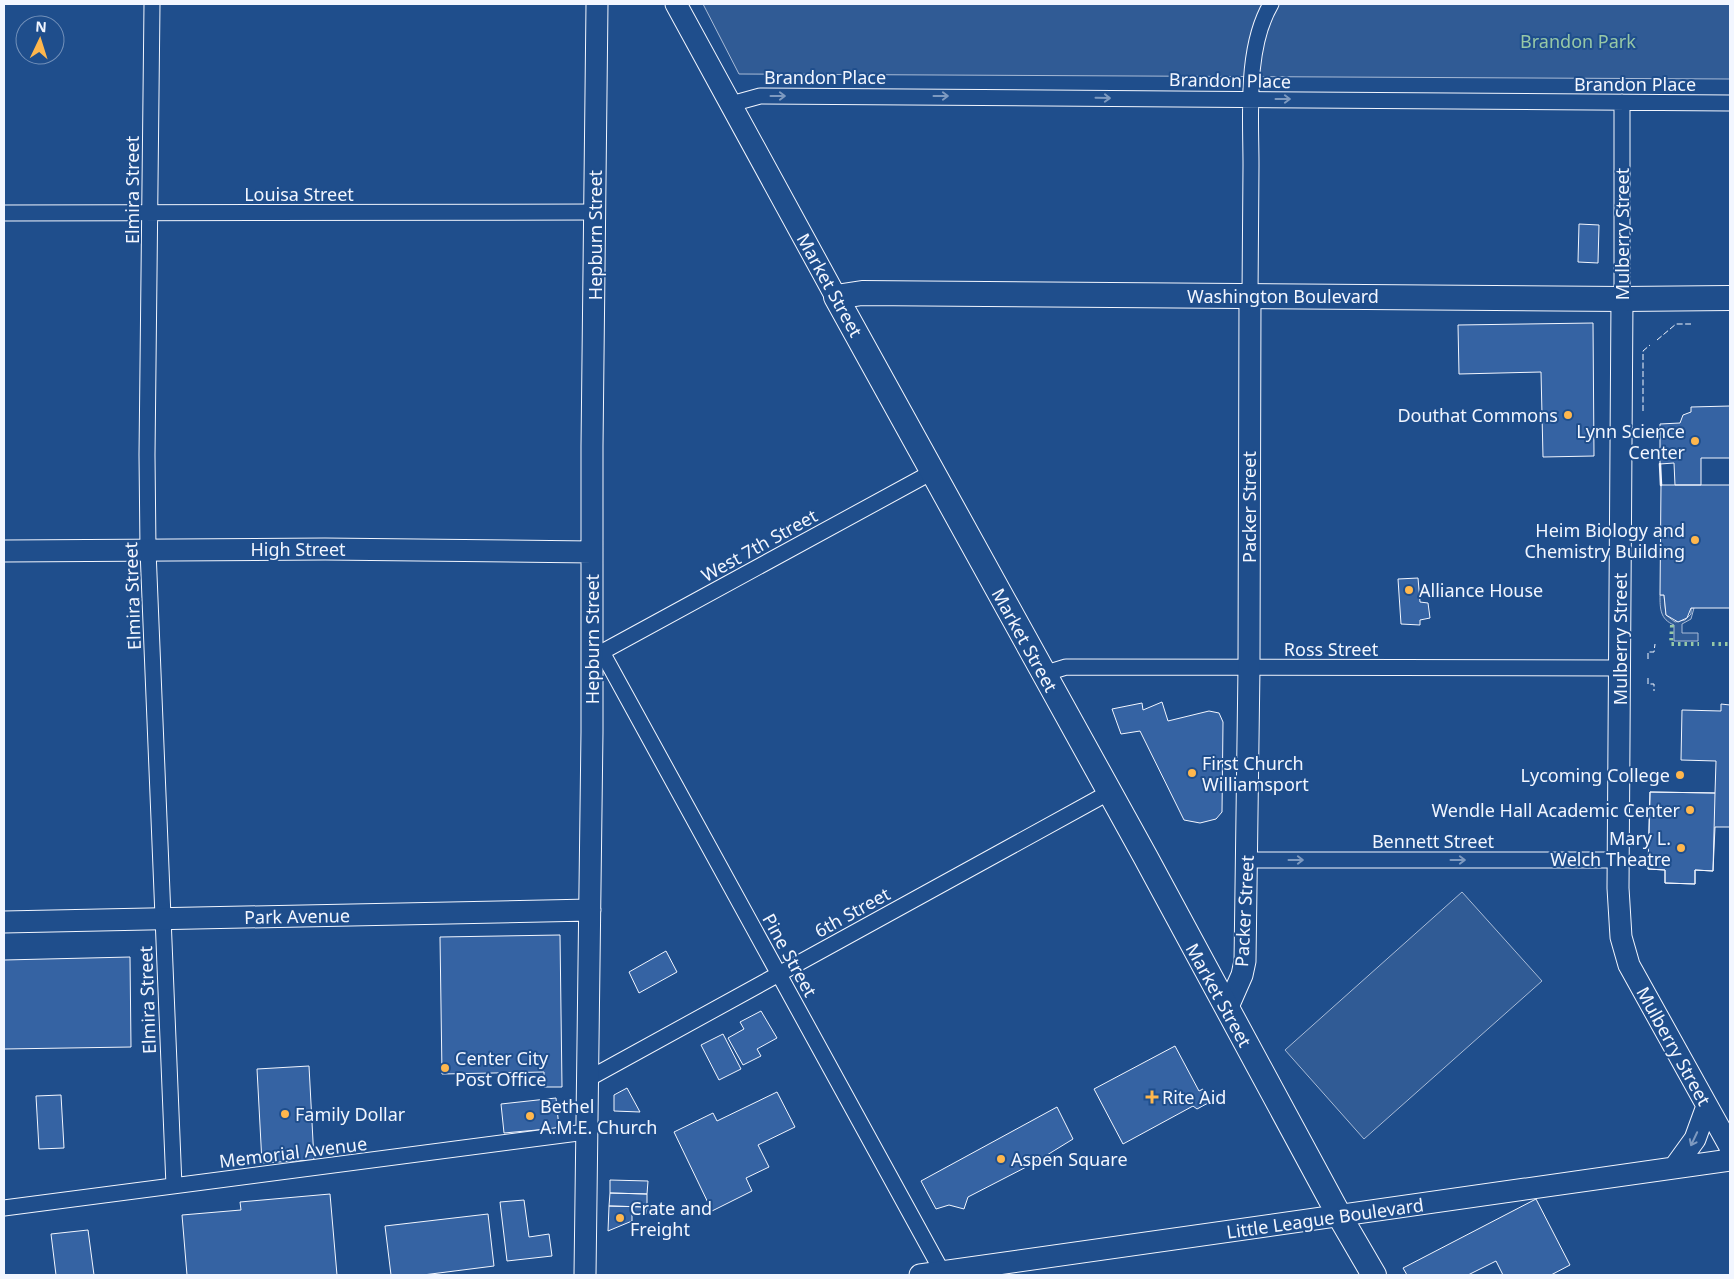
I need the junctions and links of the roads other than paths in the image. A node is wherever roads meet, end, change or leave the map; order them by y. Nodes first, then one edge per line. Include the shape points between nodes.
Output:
1 (152, 4) edge
2 (597, 4) edge
3 (676, 4) edge
4 (1271, 4) edge
5 (1251, 99) junction
6 (1622, 102) junction
7 (1730, 103) edge
8 (731, 104) junction
9 (151, 212) junction
10 (594, 212) junction
11 (4, 213) edge
12 (1250, 296) junction
13 (836, 297) junction
14 (1730, 298) edge
15 (1622, 299) junction
16 (934, 471) junction
17 (148, 550) junction
18 (4, 551) edge
19 (592, 552) junction
20 (598, 652) junction
21 (1249, 667) junction
22 (1620, 668) junction
23 (1043, 674) junction
24 (1108, 793) junction
25 (1247, 860) junction
26 (1618, 860) junction
27 (590, 910) junction
28 (163, 918) junction
29 (4, 922) edge
30 (779, 974) junction
31 (1227, 1009) junction
32 (588, 1079) junction
33 (1707, 1106) junction
34 (586, 1132) junction
35 (1730, 1147) edge
36 (1730, 1160) edge
37 (1674, 1168) junction
38 (174, 1186) junction
39 (4, 1208) edge
40 (1339, 1215) junction
41 (944, 1274) edge
42 (585, 1275) edge
43 (920, 1275) edge
44 (1374, 1275) edge

1 - 9 street, Elmira Street
2 - 10 street, Hepburn Street
3 - 8 street, Market Street
4 - 5 street, Packer Street via 1254,58
5 -> 6 street, Brandon Place
8 -> 5 street, Brandon Place via 760,96
5 - 12 street, Packer Street
6 - 7 street, Brandon Place
6 - 15 street, Mulberry Street
8 - 13 street, Market Street
9 - 10 street, Louisa Street
9 - 11 street, Louisa Street
9 - 17 street, Elmira Street
10 - 19 street, Hepburn Street
12 - 13 main road, Washington Boulevard via 862,293
12 - 15 main road, Washington Boulevard
12 - 21 street, Packer Street
13 - 16 main road, Market Street
14 - 15 main road, Washington Boulevard
15 - 22 street, Mulberry Street
16 - 20 street, West 7th Street
16 - 23 main road, Market Street
17 - 18 street, High Street
17 - 19 street, High Street
17 - 28 street, Elmira Street
19 - 20 street, Hepburn Street
20 - 27 street, Hepburn Street
20 - 30 street, Pine Street
21 - 22 street, Ross Street
21 - 23 street, Ross Street via 1066,667
21 - 25 street, Packer Street
22 - 26 street, Mulberry Street
23 - 24 main road, Market Street
24 - 30 street, 6th Street
24 - 31 main road, Market Street
25 -> 26 street, Bennett Street
25 - 31 street, Packer Street via 1245,960
26 - 33 street, Mulberry Street via 1619,914 1624,951
27 - 28 street, Park Avenue
27 - 32 street, Hepburn Street
28 - 29 street, Park Avenue
28 - 38 street, Elmira Street
30 - 32 street, 6th Street
30 - 41 street, Pine Street
31 - 40 main road, Market Street
32 - 34 street, Hepburn Street
33 - 35 street, Mulberry Street
33 -> 37 street via 1695,1139
34 - 38 street, Memorial Avenue
34 - 42 street, Hepburn Street
36 - 37 street, Little League Boulevard
37 - 40 street, Little League Boulevard
38 - 39 street, Memorial Avenue
40 - 41 street, Little League Boulevard
40 - 44 main road, Market Street
41 - 43 street, Little League Boulevard

